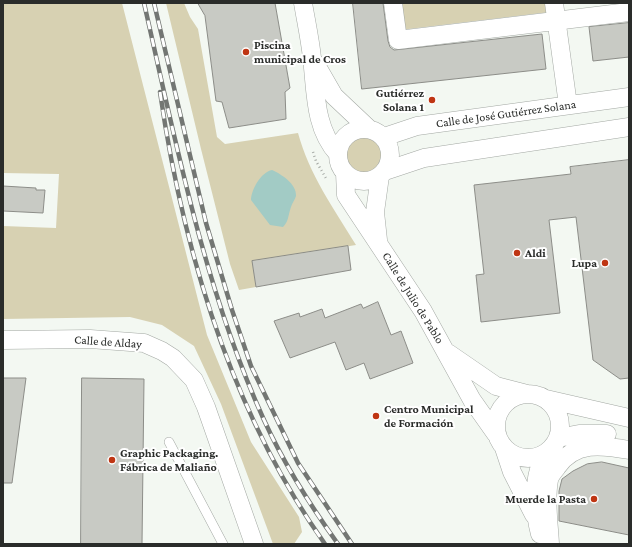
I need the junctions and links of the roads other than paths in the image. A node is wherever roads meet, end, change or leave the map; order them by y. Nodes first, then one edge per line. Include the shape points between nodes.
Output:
1 (303, 3) edge
2 (393, 3) edge
3 (554, 3) edge
4 (629, 12) edge
5 (557, 22) junction
6 (312, 58) junction
7 (629, 97) edge
8 (568, 105) junction
9 (629, 127) edge
10 (377, 133) junction
11 (338, 154) junction
12 (345, 173) junction
13 (382, 173) junction
14 (378, 243) junction
15 (3, 340) edge
16 (448, 353) junction
17 (537, 396) junction
18 (629, 418) edge
19 (629, 437) edge
20 (558, 438) junction
21 (500, 441) junction
22 (169, 442) dead end
23 (629, 450) edge
24 (544, 455) junction
25 (537, 521) junction
26 (223, 544) edge
27 (254, 544) edge
28 (543, 544) edge
29 (550, 544) edge

1 - 6 street
2 - 5 street via 398,40
3 - 5 street
4 - 5 street
5 - 8 street
6 - 10 street via 334,96
6 - 11 street via 316,106 330,145
7 - 8 street, Calle de José Gutiérrez Solana
8 - 10 street, Calle de José Gutiérrez Solana
9 - 13 street via 424,158
10 - 11 street via 360,129 352,131 340,144
10 - 13 street via 389,145 389,163
11 - 12 street via 340,166
12 - 13 street via 366,181
12 - 14 street, Calle de Julio de Pablo via 346,195
13 - 14 street, Calle de Julio de Pablo via 375,212
14 - 16 street, Calle de Julio de Pablo
15 - 27 street, Calle de Alday via 90,339 144,343 173,358 194,380 206,407
16 - 17 street, Calle de Julio de Pablo via 496,386
16 - 21 street, Calle de Julio de Pablo via 472,400
17 - 18 street, Calle de Julio de Pablo
17 - 20 street via 554,406 559,416 561,427
17 - 21 street via 519,395 503,406 497,420
19 - 20 street via 586,434
20 - 24 street
21 - 24 street via 512,455 523,458
21 - 25 street, Calle de Julio de Pablo via 512,472
22 - 26 lane
23 - 29 street via 605,445 585,447 564,458 550,478 547,497
24 - 25 street, Calle de Julio de Pablo via 535,484
25 - 28 street, Calle de Julio de Pablo

